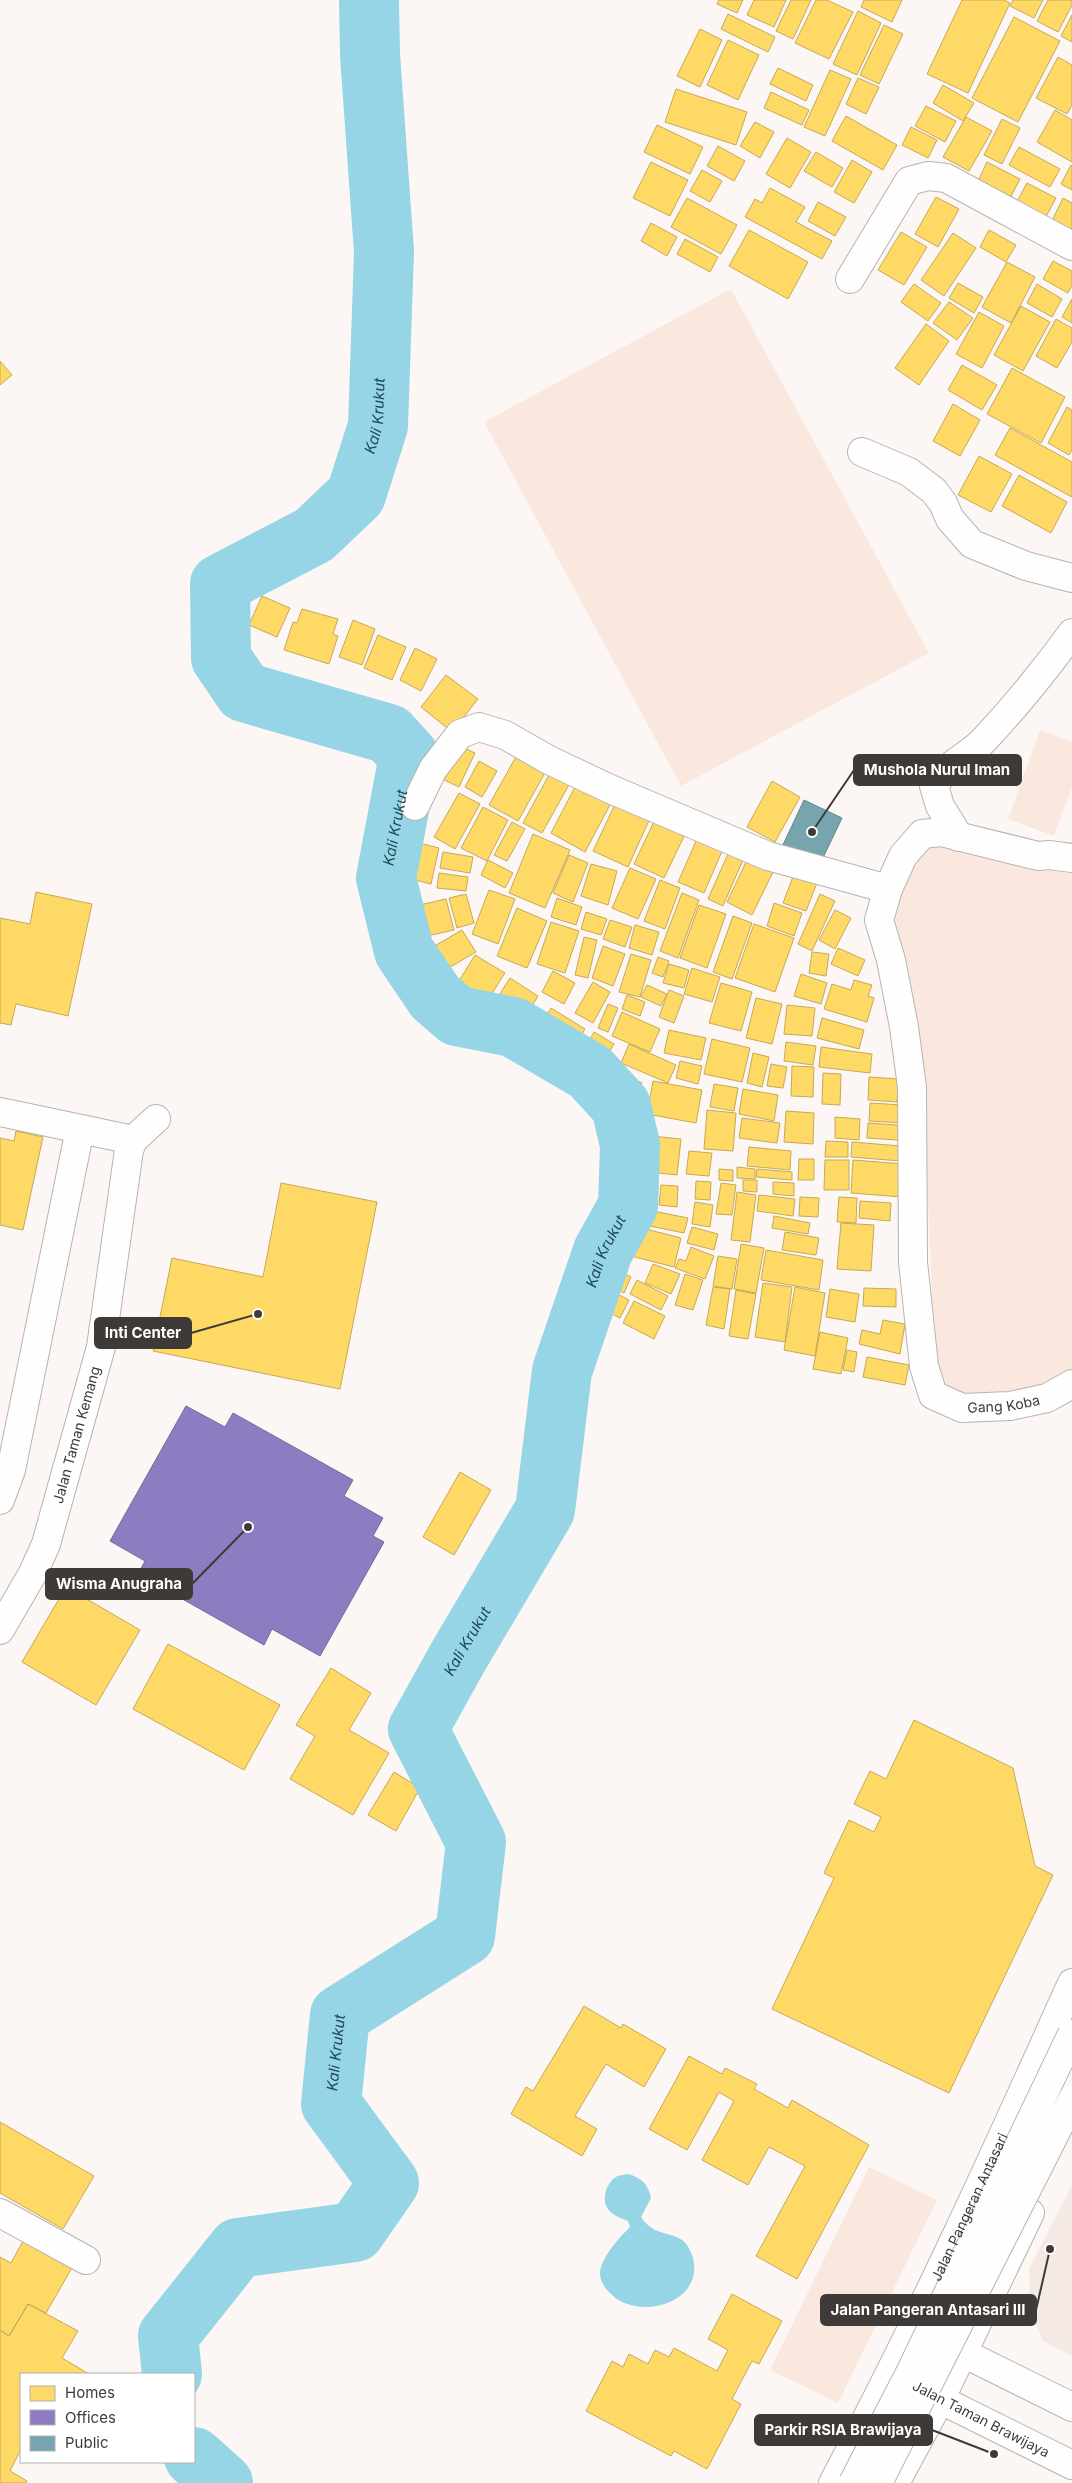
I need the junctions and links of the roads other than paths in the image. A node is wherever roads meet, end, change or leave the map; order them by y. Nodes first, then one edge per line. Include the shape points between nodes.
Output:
1 (1072, 246) edge
2 (850, 279) dead end
3 (862, 452) dead end
4 (1072, 578) edge
5 (1072, 633) edge
6 (415, 806) dead end
7 (959, 837) junction
8 (1072, 858) edge
9 (888, 889) junction
10 (0, 1112) edge
11 (156, 1119) dead end
12 (80, 1128) junction
13 (133, 1140) junction
14 (1072, 1384) edge
15 (0, 1500) edge
16 (0, 1630) edge
17 (1072, 1984) edge
18 (1072, 2034) edge
19 (1072, 2100) edge
20 (1072, 2126) edge
21 (0, 2213) edge
22 (86, 2260) dead end
23 (912, 2328) junction
24 (961, 2352) junction
25 (890, 2374) junction
26 (940, 2400) junction
27 (1072, 2407) edge
28 (1072, 2465) edge
29 (833, 2483) edge
30 (853, 2483) edge
31 (878, 2483) edge
32 (894, 2483) edge

1 - 2 street via 946,178 928,176 909,182
3 - 4 street via 909,472 934,491 950,519 972,544 1026,566
5 - 7 street via 983,741 947,768 934,786 940,806
6 - 9 street via 433,769 460,734 479,727 506,735 608,788 768,856
7 - 8 street via 1038,856 1048,854
7 - 9 street, Gang Koba via 941,832 922,834 903,856
9 - 14 street, Gang Koba via 879,920 895,979 912,1087 913,1262 924,1366 933,1394 962,1408 1010,1406 1047,1398
10 - 12 street
11 - 13 street
12 - 13 street
12 - 15 street via 11,1470
13 - 16 street, Jalan Taman Kemang via 101,1347 46,1544
17 - 23 street, Jalan Pangeran Antasari
18 - 30 street, bridge via 910,2373
19 - 31 street, bridge
20 - 24 street
21 - 22 street
23 - 24 street
23 - 25 street, Jalan Pangeran Antasari
24 - 26 street
24 - 27 street
25 - 26 street, Jalan Taman Brawijaya
25 - 29 street, Jalan Pangeran Antasari
26 - 28 street, Jalan Taman Brawijaya
26 - 32 street

